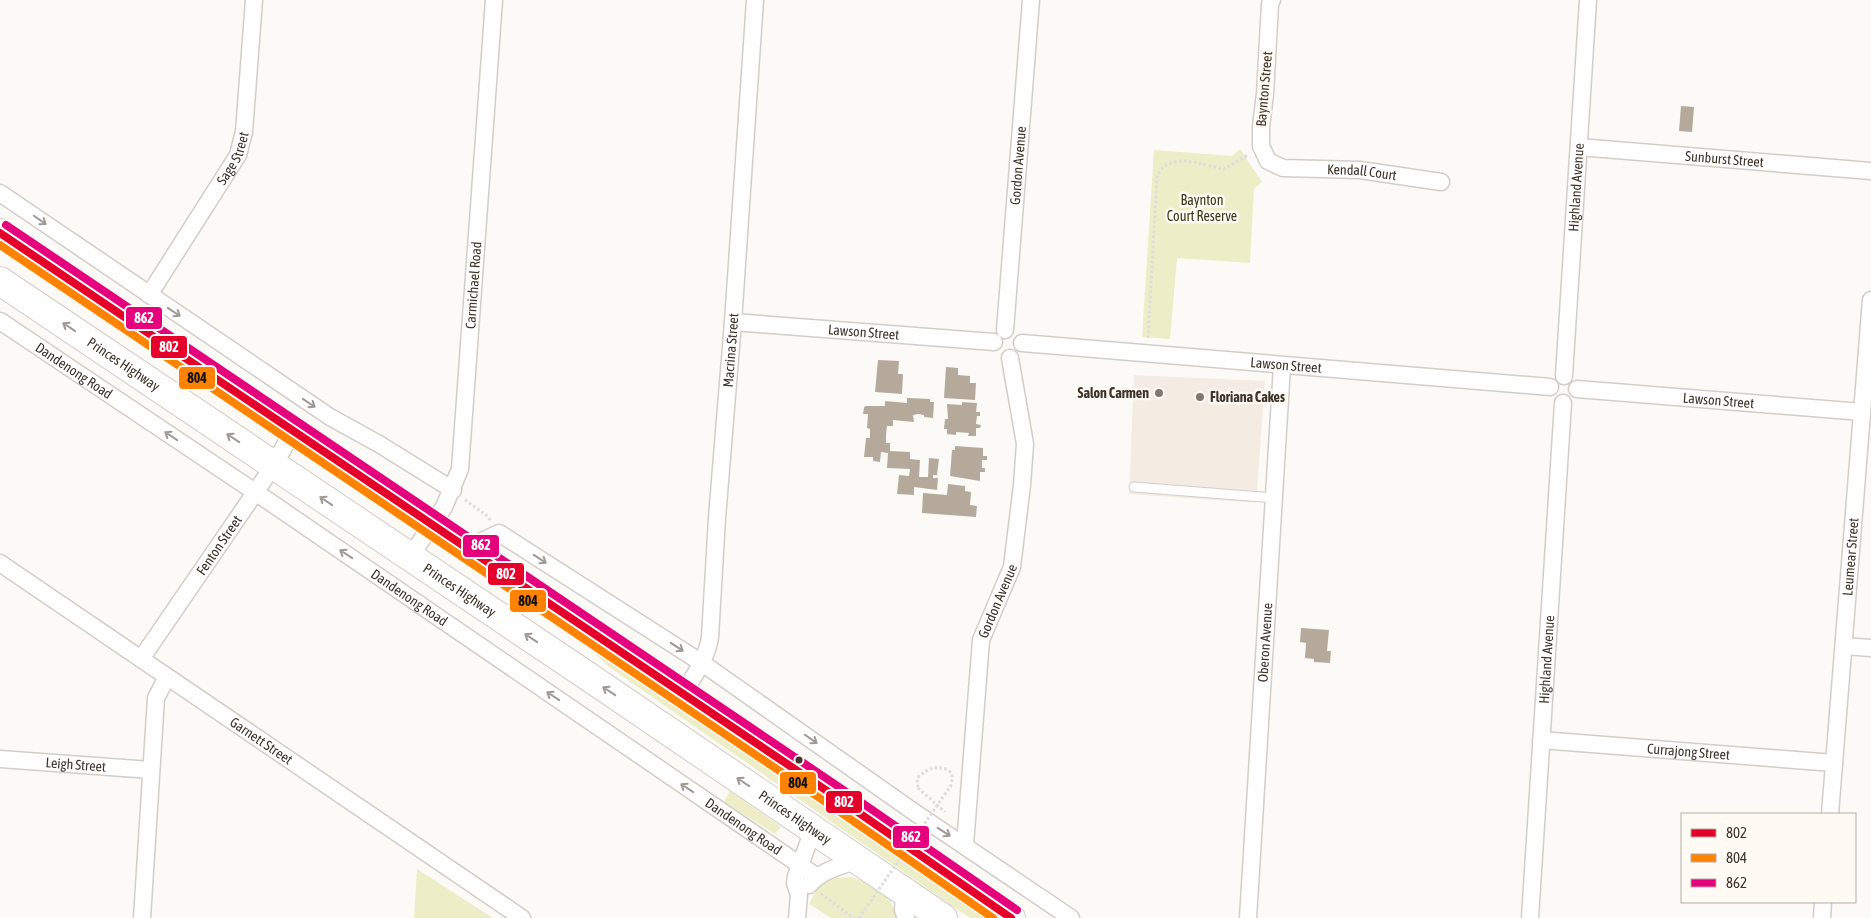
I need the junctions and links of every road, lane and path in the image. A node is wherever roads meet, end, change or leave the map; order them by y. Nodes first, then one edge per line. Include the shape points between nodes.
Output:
1 (254, 0) edge
2 (494, 0) edge
3 (755, 0) edge
4 (1031, 0) edge
5 (1272, 0) edge
6 (1588, 0) edge
7 (1260, 146) junction
8 (1579, 147) junction
9 (1283, 168) joint
10 (1871, 171) edge
11 (1441, 182) dead end
12 (0, 193) edge
13 (0, 233) edge
14 (0, 281) edge
15 (149, 295) junction
16 (1871, 300) edge
17 (0, 321) edge
18 (733, 322) junction
19 (999, 336) junction
20 (1148, 340) dead end
21 (1022, 343) junction
22 (1010, 358) junction
23 (1282, 366) junction
24 (1564, 376) junction
25 (1868, 376) edge
26 (1550, 387) junction
27 (1577, 389) junction
28 (1563, 403) junction
29 (1862, 412) junction
30 (293, 431) junction
31 (274, 465) junction
32 (1134, 487) dead end
33 (453, 490) junction
34 (255, 492) junction
35 (1274, 498) junction
36 (432, 525) junction
37 (499, 533) junction
38 (467, 548) junction
39 (410, 557) junction
40 (0, 564) edge
41 (1844, 646) junction
42 (1871, 648) edge
43 (141, 659) junction
44 (702, 663) junction
45 (167, 677) junction
46 (683, 694) junction
47 (1541, 740) junction
48 (0, 759) edge
49 (1834, 763) junction
50 (151, 770) junction
51 (1830, 813) edge
52 (950, 816) dead end
53 (813, 830) junction
54 (965, 845) junction
55 (857, 860) junction
56 (799, 865) junction
57 (816, 876) junction
58 (820, 894) dead end
59 (799, 896) junction
60 (1823, 903) edge
61 (905, 905) edge
62 (848, 914) junction
63 (142, 918) edge
64 (522, 918) edge
65 (797, 918) edge
66 (845, 918) edge
67 (854, 918) edge
68 (859, 918) edge
69 (943, 918) edge
70 (1011, 918) edge
71 (1071, 918) edge
72 (1248, 918) edge
73 (1530, 918) edge
74 (1822, 918) edge

1 - 15 street, Sage Street via 244,132 238,155
2 - 33 street, Carmichael Road via 461,462
3 - 18 street, Macrina Street
4 - 19 street, Gordon Avenue
5 - 7 street, Baynton Street
6 - 8 street, Highland Avenue
7 - 9 street, Baynton Street via 1268,161
7 - 20 path via 1224,169 1181,160 1161,168 1157,176
8 - 10 street, Sunburst Street
8 - 24 street, Highland Avenue
9 - 11 street, Kendall Court via 1360,170
12 -> 15 street
13 - 30 highway
31 -> 14 highway, Princes Highway
15 -> 33 street via 330,417
16 - 25 street, Leumear Street
34 -> 17 street, Dandenong Road
18 - 19 street, Lawson Street
18 - 44 street, Macrina Street via 710,637
19 - 21 street via 1010,330
19 - 22 street via 994,348 998,354
21 - 22 street via 1020,351
21 - 23 street, Lawson Street
22 - 54 street, Gordon Avenue via 1025,444 1022,485 1012,567 981,640
23 - 26 street, Lawson Street
23 - 35 street, Oberon Avenue
24 - 26 street via 1555,378
24 - 27 street via 1573,380
25 - 29 street, Leumear Street
26 - 28 street via 1552,398
27 - 28 street via 1571,400
27 - 29 street, Lawson Street
28 - 47 street, Highland Avenue
29 - 41 street, Leumear Street
30 - 31 street, Fenton Street
30 - 36 highway
31 - 34 street, Fenton Street
39 -> 31 highway, Princes Highway
32 - 35 lane
33 - 36 street, Carmichael Road
33 - 37 path via 486,515
34 - 43 street, Fenton Street
56 -> 34 street, Dandenong Road
35 - 72 street, Oberon Avenue
36 - 38 highway
36 - 39 street, Carmichael Road
37 - 38 street
37 -> 44 street
38 - 46 highway
53 -> 39 highway, Princes Highway
40 - 43 street, Garnett Street
41 - 42 street
41 - 49 street, Leumear Street
43 - 45 street, Garnett Street
44 - 46 street, Macrina Street
44 -> 54 street
45 - 50 street via 156,698
45 - 64 street, Garnett Street
46 - 70 highway
47 - 49 street, Currajong Street
47 - 73 street, Highland Avenue
48 - 50 street, Leigh Street
49 - 51 street, Leumear Street
50 - 63 street
52 - 68 path, bridge via 918,788 917,778 925,771 940,767 949,770 952,784
53 - 55 highway, Princes Highway
53 - 56 street
54 - 71 street
55 - 57 street
55 - 61 highway, Princes Highway
56 - 57 street, Dandenong Road
56 - 59 street via 796,883
57 - 59 street
58 - 62 path
59 - 65 street
60 - 74 street
61 - 69 highway, Princes Highway
62 - 66 path
62 - 67 path

